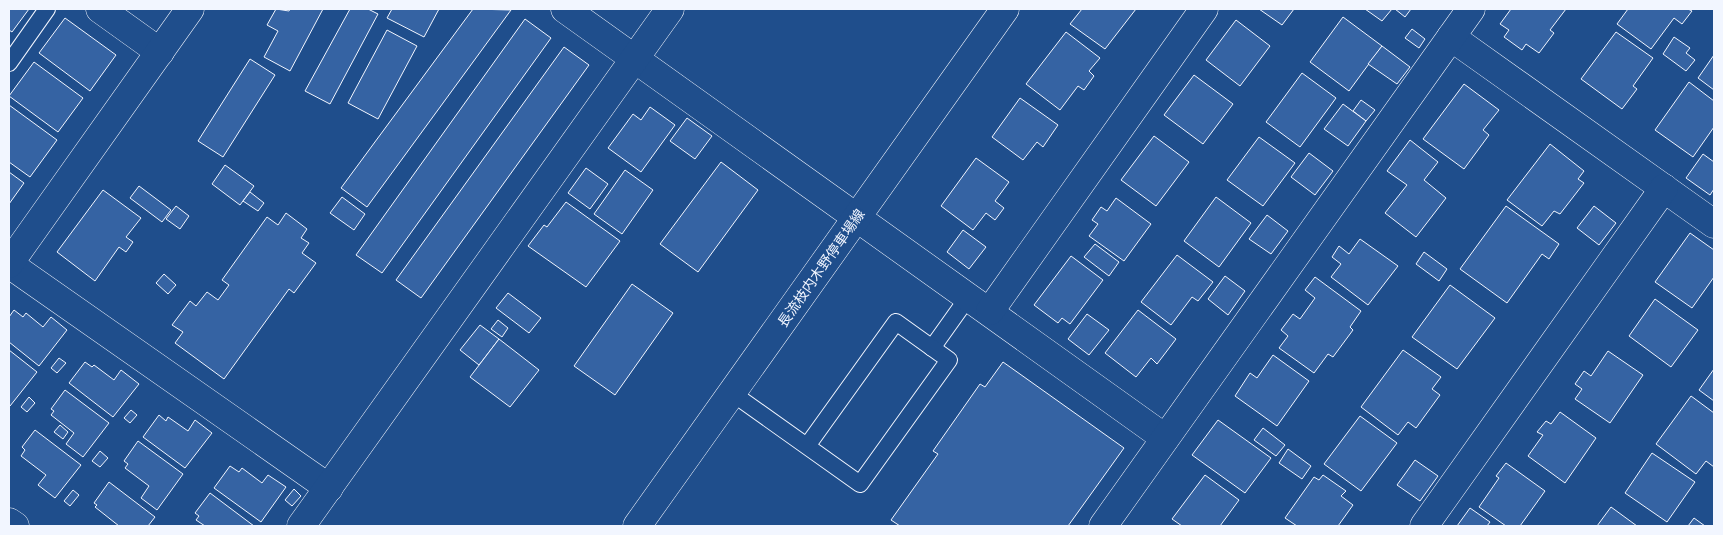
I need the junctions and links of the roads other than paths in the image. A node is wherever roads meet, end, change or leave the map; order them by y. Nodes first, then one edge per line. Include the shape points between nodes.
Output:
1 (47, 9) edge
2 (100, 9) edge
3 (190, 9) edge
4 (565, 9) edge
5 (670, 9) edge
6 (1005, 9) edge
7 (1204, 9) edge
8 (1471, 9) edge
9 (1451, 37) junction
10 (160, 52) junction
11 (635, 59) junction
12 (9, 63) edge
13 (1664, 188) junction
14 (858, 217) junction
15 (1714, 224) edge
16 (9, 264) edge
17 (979, 303) junction
18 (932, 348) junction
19 (732, 393) junction
20 (1165, 438) junction
21 (807, 446) junction
22 (329, 488) junction
23 (9, 522) edge
24 (15, 526) edge
25 (301, 526) edge
26 (637, 526) edge
27 (1102, 526) edge
28 (1424, 526) edge

1 - 12 lane
2 - 10 street
3 - 10 street
4 - 11 street
5 - 11 street
6 - 14 street, 長流枝内木野停車場線
7 - 17 street
8 - 9 street
9 - 13 street
9 - 20 street
10 - 16 street
11 - 14 street
11 - 22 street
13 - 15 street
13 - 28 street
14 - 17 street
14 - 19 street, 長流枝内木野停車場線
16 - 22 street
17 - 18 lane
17 - 20 street
18 - 21 lane via 896,322
18 - 21 lane via 949,360 860,484
19 - 21 lane
19 - 26 street, 長流枝内木野停車場線
20 - 27 street
22 - 25 street
23 - 24 street

